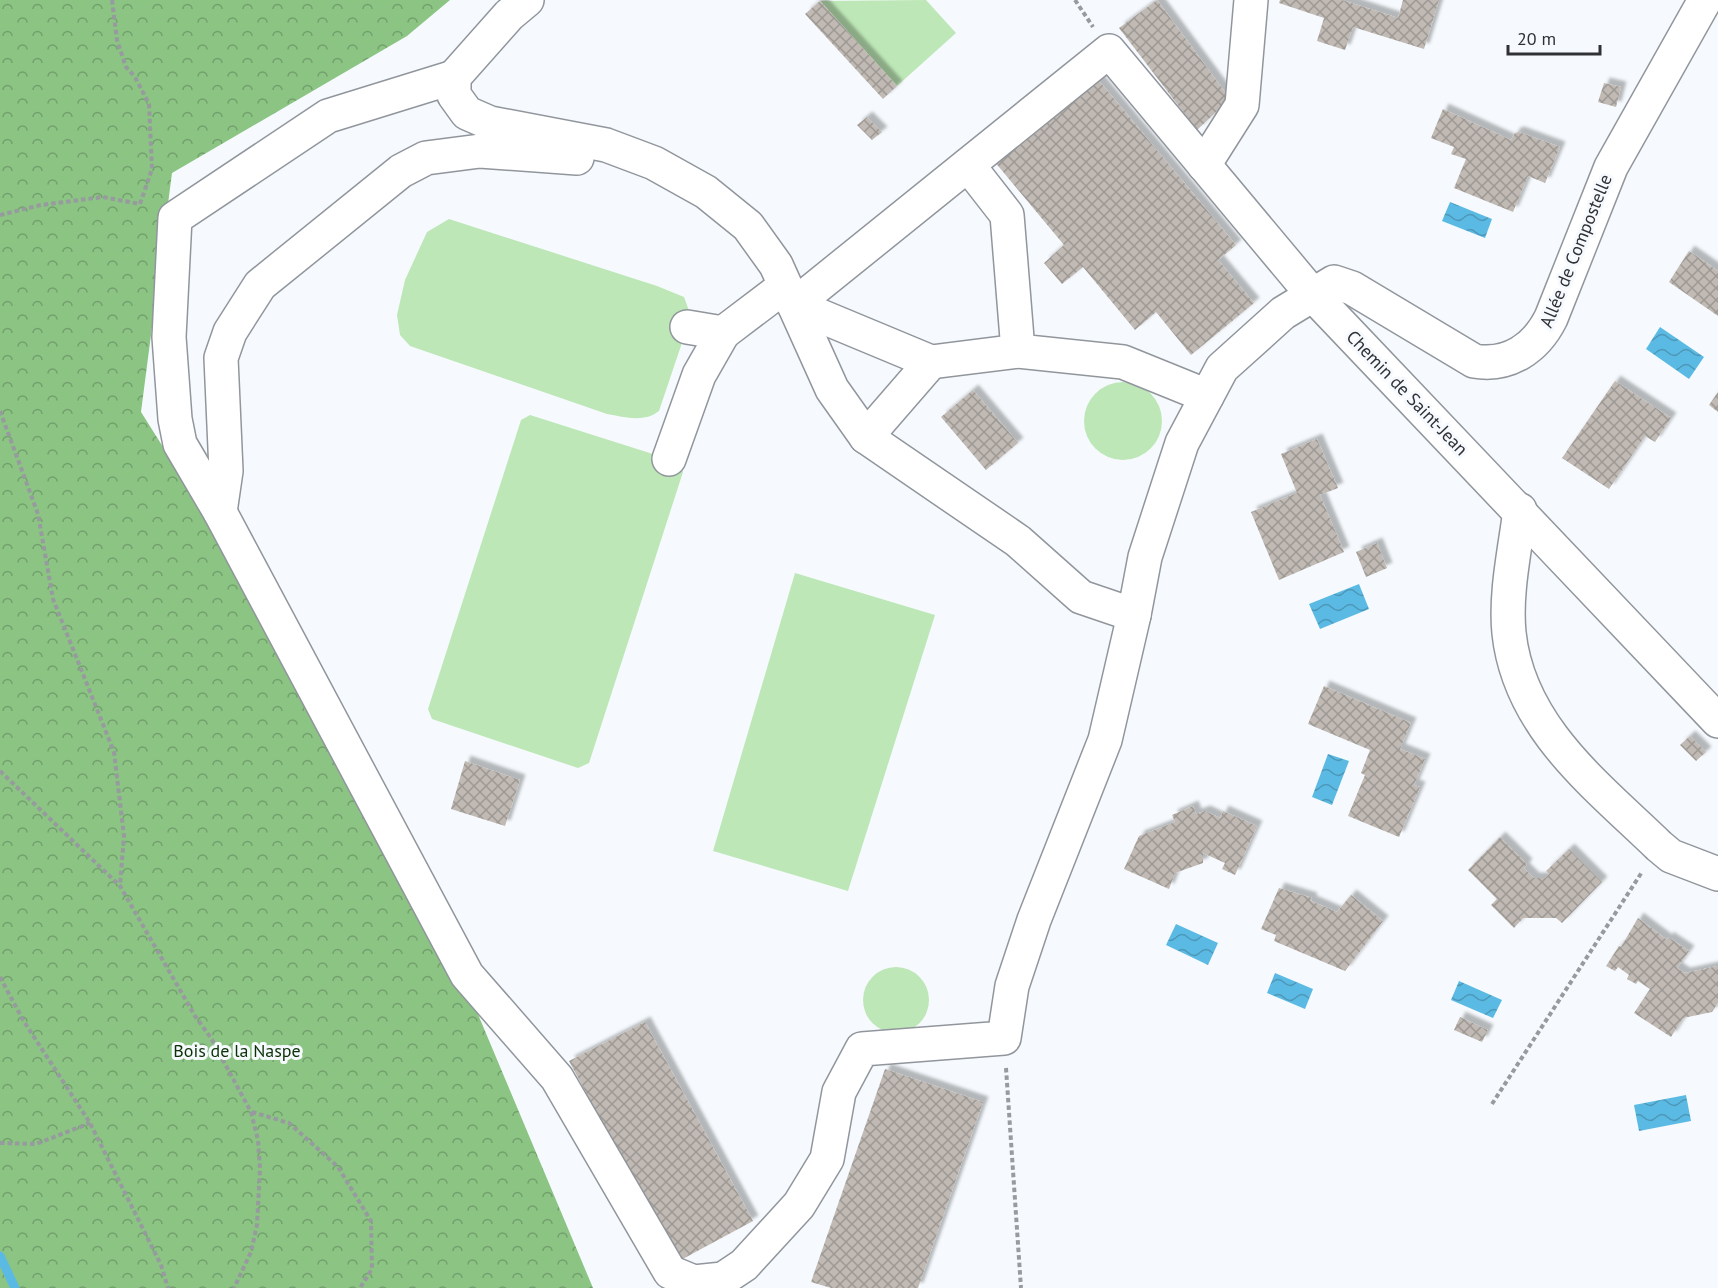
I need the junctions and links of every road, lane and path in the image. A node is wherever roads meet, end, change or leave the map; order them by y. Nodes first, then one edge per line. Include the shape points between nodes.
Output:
1 (112, 0) edge
2 (527, 0) edge
3 (1251, 0) edge
4 (1705, 0) edge
5 (454, 77) junction
6 (654, 163) junction
7 (968, 165) junction
8 (1204, 165) junction
9 (0, 215) edge
10 (1312, 294) junction
11 (790, 296) junction
12 (687, 327) dead end
13 (723, 333) junction
14 (1018, 351) junction
15 (931, 362) junction
16 (1207, 396) junction
17 (0, 411) edge
18 (866, 437) junction
19 (669, 459) dead end
20 (1520, 510) junction
21 (220, 512) junction
22 (1134, 615) junction
23 (1718, 722) edge
24 (0, 771) edge
25 (1659, 846) junction
26 (1718, 874) edge
27 (120, 886) junction
28 (0, 977) edge
29 (1004, 1038) junction
30 (1492, 1104) dead end
31 (251, 1112) junction
32 (90, 1123) junction
33 (0, 1143) edge
34 (168, 1288) edge
35 (234, 1288) edge
36 (360, 1288) edge
37 (1021, 1288) edge

1 - 9 path via 123,58 149,104 152,169 140,204 103,197
2 - 5 street
3 - 8 street via 1242,105
4 - 10 street, Allée de Compostelle via 1611,167 1545,332 1529,348 1504,360 1474,361 1342,283 1327,285
5 - 6 street via 454,95 468,113 490,123 606,145
5 - 21 street via 328,116 175,218 169,337 175,419 180,444
6 - 11 street via 706,192 748,225 776,265
6 - 21 street via 480,151 426,158 401,171 260,285 230,332 221,358 226,471
7 - 8 street, Chemin de Saint-Jean via 1109,51
7 - 11 street
7 - 14 street via 1007,215
8 - 10 street, Chemin de Saint-Jean
10 - 16 street via 1283,313 1222,368
10 - 20 street, Chemin de Saint-Jean
11 - 13 street
11 - 15 street
11 - 18 street via 832,389
12 - 13 street
13 - 19 street via 699,375
14 - 15 street
14 - 16 street via 1123,362
15 - 18 street
16 - 22 street via 1182,443 1145,557
17 - 27 path via 39,514 53,599 114,752 124,836
18 - 22 street via 1018,541 1081,597
20 - 23 street, Chemin de Saint-Jean
20 - 25 street via 1508,607 1509,634 1522,688 1536,716 1569,758
21 - 29 street via 467,975 557,1078 670,1272 694,1281 723,1280 744,1265 799,1205 826,1159 839,1092 862,1049
22 - 29 street via 1105,740 1034,920 1012,986
24 - 27 path
25 - 26 street via 1671,856
25 - 30 path
27 - 31 path
28 - 32 path
29 - 37 path
31 - 35 path via 260,1169 257,1225 251,1252
31 - 36 path via 289,1123 338,1167 371,1221 372,1269
32 - 33 path via 36,1144
32 - 34 path via 161,1265

